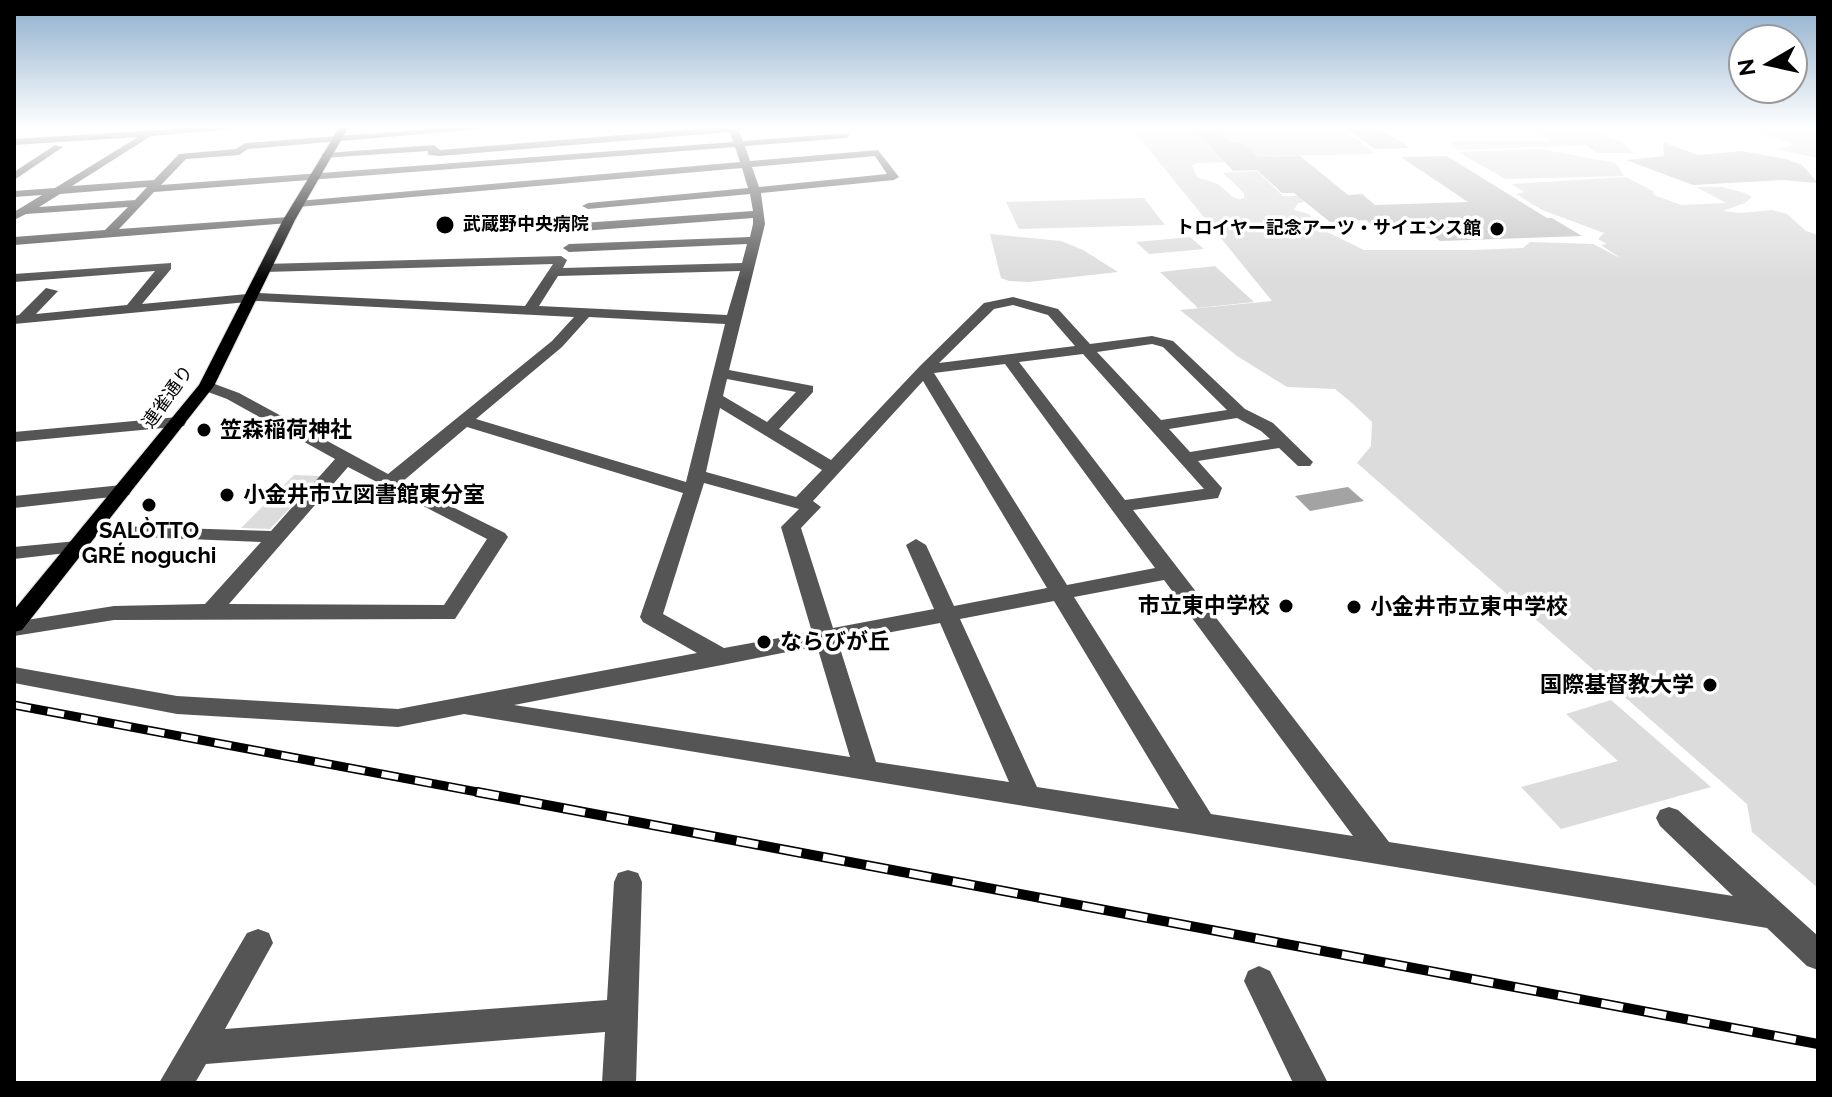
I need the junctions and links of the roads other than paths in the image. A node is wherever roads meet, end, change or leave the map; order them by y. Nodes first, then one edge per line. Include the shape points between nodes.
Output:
1 (75, 179) edge
2 (161, 179) edge
3 (254, 179) edge
4 (313, 179) edge
5 (577, 179) edge
6 (590, 179) edge
7 (751, 179) edge
8 (819, 179) edge
9 (874, 179) edge
10 (857, 181) joint
11 (821, 184) junction
12 (154, 186) junction
13 (57, 190) junction
14 (755, 190) junction
15 (14, 194) edge
16 (137, 203) junction
17 (298, 204) junction
18 (588, 206) junction
19 (17, 214) edge
20 (759, 214) junction
21 (289, 220) junction
22 (582, 227) junction
23 (108, 234) junction
24 (755, 240) junction
25 (14, 241) edge
26 (561, 260) junction
27 (747, 267) junction
28 (264, 268) junction
29 (14, 278) edge
30 (51, 291) dead end
31 (248, 298) junction
32 (530, 309) junction
33 (130, 310) junction
34 (585, 313) junction
35 (18, 320) edge
36 (733, 320) junction
37 (1086, 348) junction
38 (1008, 358) junction
39 (924, 370) junction
40 (720, 373) junction
41 (206, 386) junction
42 (715, 398) junction
43 (1239, 413) junction
44 (465, 421) junction
45 (178, 422) junction
46 (1157, 426) junction
47 (770, 429) junction
48 (14, 437) edge
49 (1283, 442) junction
50 (1186, 458) junction
51 (345, 459) junction
52 (1304, 462) dead end
53 (831, 468) junction
54 (390, 482) junction
55 (695, 482) junction
56 (122, 491) junction
57 (14, 502) edge
58 (802, 502) junction
59 (1119, 506) junction
60 (91, 529) junction
61 (276, 537) junction
62 (916, 545) dead end
63 (77, 547) junction
64 (14, 553) edge
65 (1169, 572) junction
66 (1061, 593) junction
67 (211, 611) junction
68 (946, 614) junction
69 (14, 627) edge
70 (828, 637) junction
71 (722, 657) junction
72 (14, 675) edge
73 (465, 706) junction
74 (866, 769) junction
75 (1028, 795) junction
76 (1669, 818) dead end
77 (1202, 823) junction
78 (1380, 851) junction
79 (628, 882) dead end
80 (1771, 915) junction
81 (258, 943) dead end
82 (1818, 956) edge
83 (1259, 981) dead end
84 (620, 1015) junction
85 (196, 1048) junction
86 (176, 1083) edge
87 (619, 1083) edge
88 (1311, 1083) edge

1 - 13 street
2 - 12 street
3 - 12 street
4 - 17 main road, 連雀通り
5 - 17 street
6 - 18 street
7 - 14 street
8 - 11 street
9 - 10 street
10 - 11 street
11 - 14 street
12 - 13 street
12 - 16 street
13 - 15 street
13 - 19 street
14 - 18 street
14 - 20 street
16 - 19 street
16 - 23 street
17 - 21 main road, 連雀通り
18 - 22 street
20 - 22 street
20 - 24 street
21 - 23 street
21 - 28 main road, 連雀通り
22 - 26 street
23 - 25 street
24 - 26 street
24 - 27 street
26 - 27 street
26 - 28 street
26 - 32 street
27 - 36 street
28 - 31 main road, 連雀通り
29 - 33 street via 166,266
30 - 35 street
31 - 32 street
31 - 33 street
31 - 41 main road, 連雀通り
32 - 34 street
33 - 35 street
34 - 36 street
34 - 44 street via 557,344
36 - 40 street
37 - 38 street
37 - 39 street via 1053,312 1007,301 989,306
37 - 43 street via 1152,340 1168,344
37 - 46 street
38 - 39 street
38 - 59 street
39 - 53 street
39 - 66 street
40 - 42 street
40 - 47 street via 807,389
41 - 45 main road, 連雀通り
41 - 51 street
42 - 47 street
42 - 55 street
43 - 46 street
43 - 49 street
44 - 54 street
44 - 55 street
45 - 48 street
45 - 56 main road, 連雀通り
46 - 50 street
47 - 53 street
49 - 50 street
49 - 52 street
50 - 59 street via 1213,488 1211,494
51 - 54 street
51 - 61 street
53 - 58 street
54 - 67 street via 498,537 447,614
55 - 58 street
55 - 71 street via 651,617
56 - 57 street
56 - 60 main road, 連雀通り
58 - 70 street via 812,507 791,527
59 - 65 street
60 - 61 street
60 - 63 main road, 連雀通り
61 - 67 street
62 - 68 street
63 - 64 street
63 - 69 main road, 連雀通り
65 - 66 street
65 - 78 street
66 - 68 street
66 - 77 street
67 - 69 street via 114,613
68 - 70 street
68 - 75 street
70 - 71 street
70 - 74 street
71 - 73 street
72 - 73 street via 177,705 398,718
73 - 74 street
74 - 75 street
75 - 77 street
76 - 80 street
77 - 78 street
78 - 80 street
79 - 84 street
80 - 82 street
81 - 85 street
83 - 88 street
84 - 85 street
84 - 87 street
85 - 86 street

